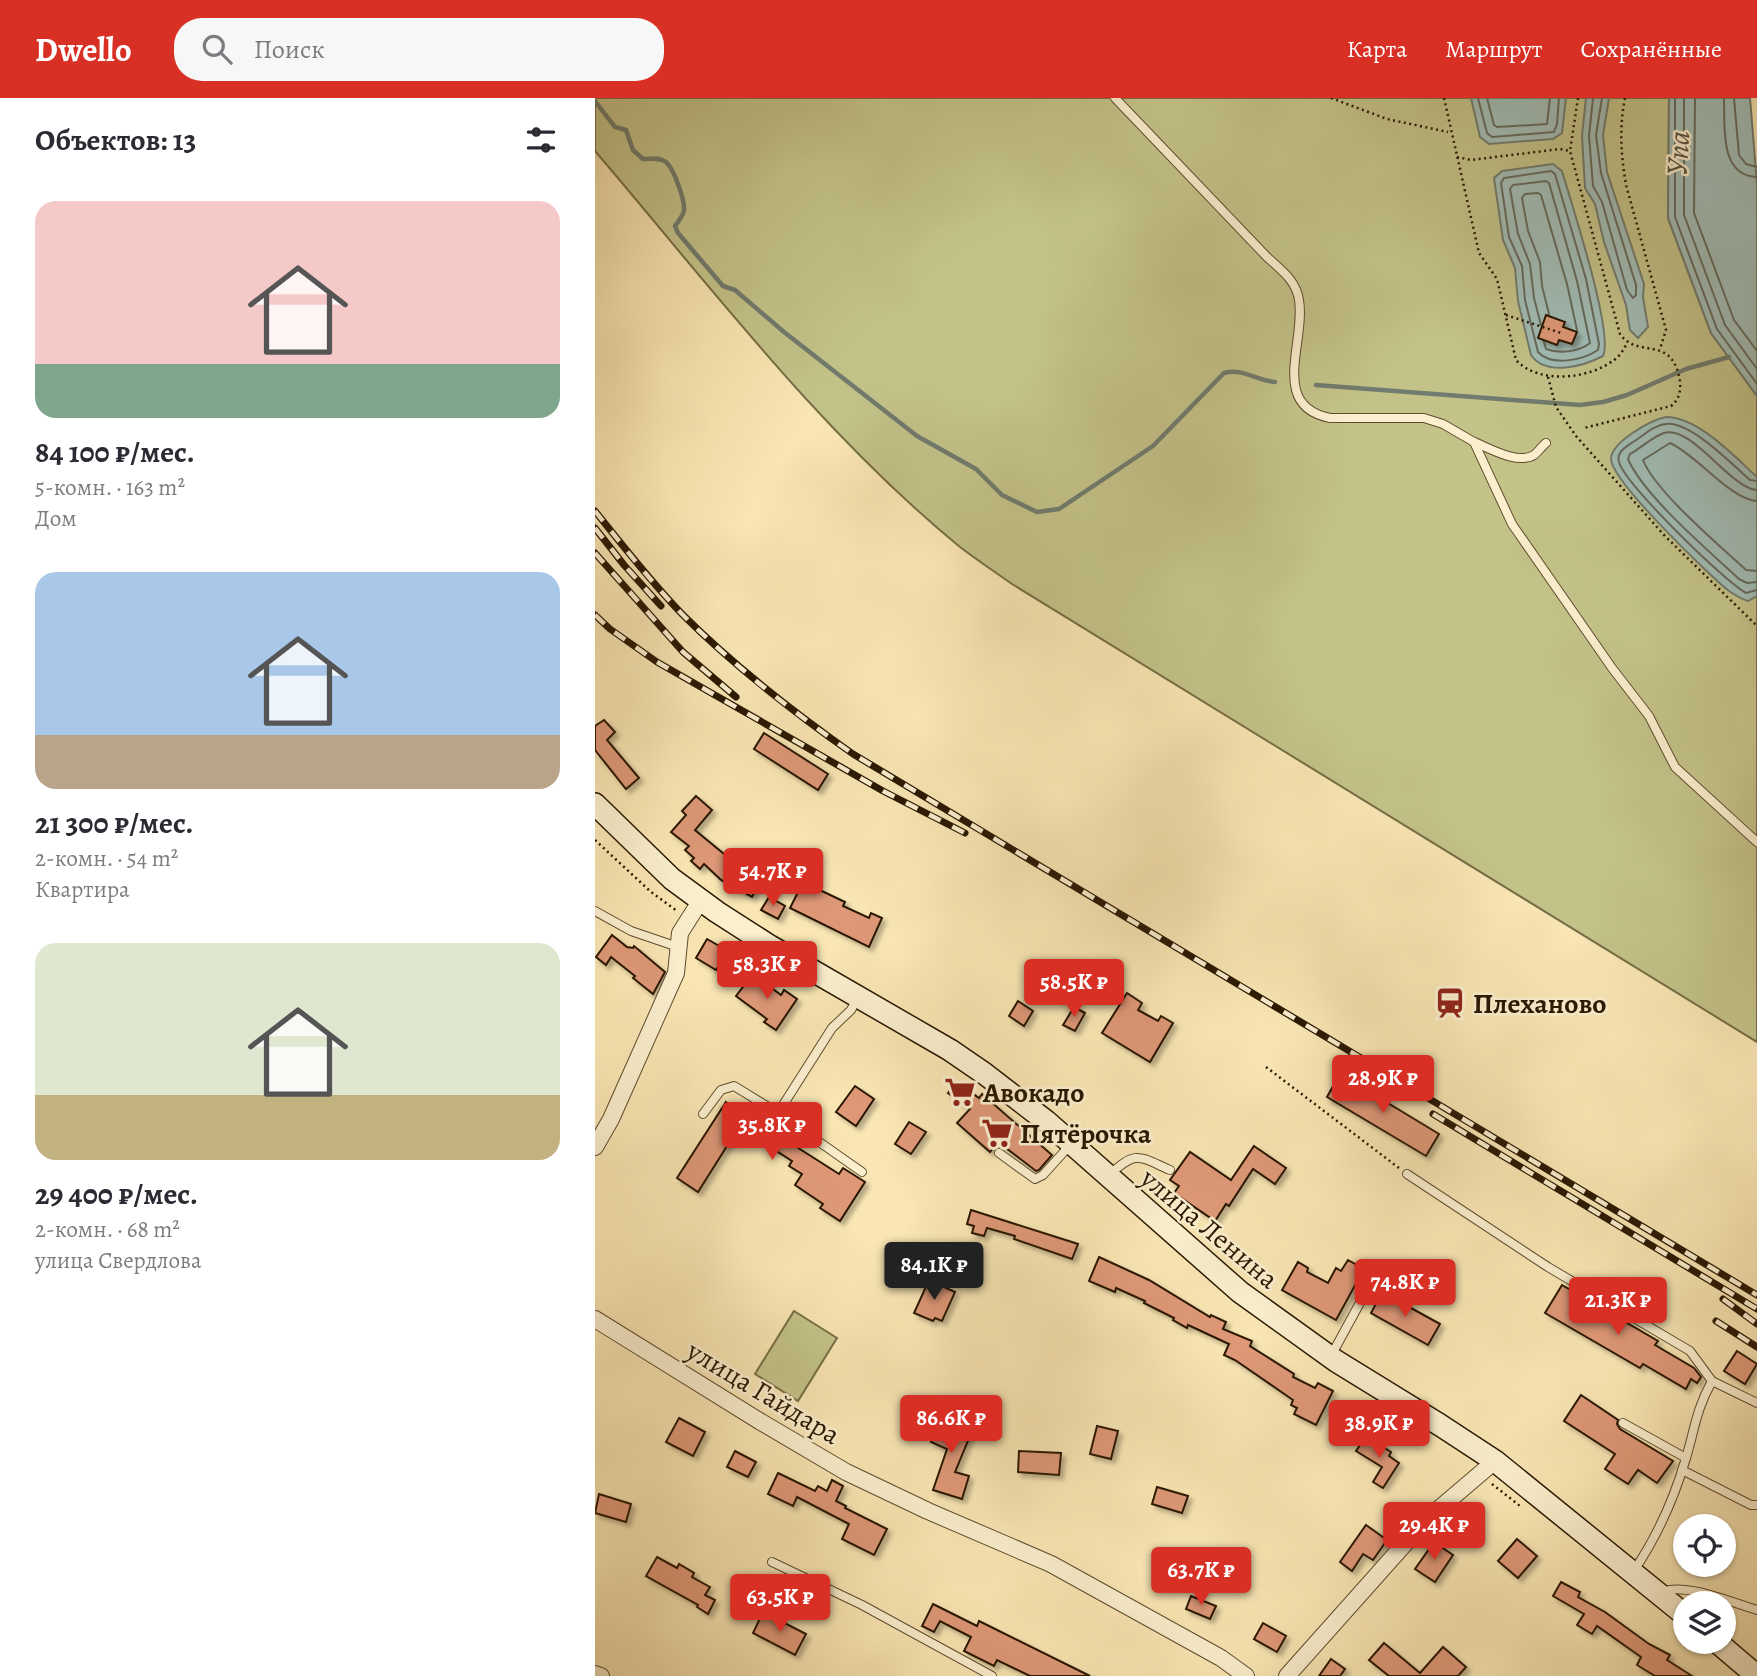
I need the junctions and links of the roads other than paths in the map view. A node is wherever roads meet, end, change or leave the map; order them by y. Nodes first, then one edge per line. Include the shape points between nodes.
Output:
1 (1115, 98) edge
2 (1474, 442) junction
3 (1546, 443) dead end
4 (595, 804) edge
5 (1757, 842) edge
6 (701, 900) junction
7 (595, 911) edge
8 (678, 947) junction
9 (859, 997) junction
10 (778, 1113) junction
11 (703, 1114) dead end
12 (1071, 1144) junction
13 (595, 1147) edge
14 (999, 1153) dead end
15 (1170, 1170) dead end
16 (862, 1171) dead end
17 (1408, 1174) road end
18 (1107, 1177) junction
19 (1373, 1279) dead end
20 (595, 1319) edge
21 (1330, 1357) junction
22 (1712, 1381) junction
23 (1757, 1403) edge
24 (1623, 1423) dead end
25 (1686, 1458) junction
26 (1495, 1461) junction
27 (1682, 1470) junction
28 (1757, 1505) edge
29 (772, 1562) dead end
30 (1633, 1572) junction
31 (1659, 1594) junction
32 (1673, 1605) edge
33 (1757, 1610) edge
34 (1731, 1654) edge
35 (595, 1674) edge
36 (601, 1676) edge
37 (992, 1676) edge
38 (1246, 1676) edge
39 (1287, 1676) edge
40 (1757, 1676) edge

1 - 2 lane via 1289,275 1299,299 1294,375 1304,407 1330,418 1424,418
2 - 3 lane via 1522,457 1532,456
2 - 5 lane via 1512,524 1649,716 1675,767
4 - 6 main road, улица Ленина
6 - 8 street via 680,933
6 - 9 main road, улица Ленина
7 - 8 lane via 631,931
8 - 13 street via 673,982
9 - 10 lane via 832,1028
9 - 12 main road, улица Ленина via 985,1074
10 - 11 lane via 732,1086 721,1090
10 - 16 lane
12 - 14 lane via 1035,1179
12 - 18 main road, улица Ленина
15 - 18 lane via 1134,1157
17 - 22 lane via 1548,1266 1690,1350
18 - 21 main road, улица Ленина via 1240,1292
19 - 21 lane
20 - 38 street, улица Гайдара via 846,1472 1051,1564
21 - 26 main road, улица Ленина
22 - 23 lane
22 - 25 lane via 1698,1408
24 - 25 lane
25 - 27 lane
26 - 30 main road, улица Ленина
26 - 39 street via 1427,1519
27 - 28 lane
27 - 30 lane via 1650,1548
29 - 37 lane
30 - 31 main road, улица Ленина
31 - 32 main road, улица Ленина
31 - 33 lane via 1678,1589
34 - 40 main road
35 - 36 street

